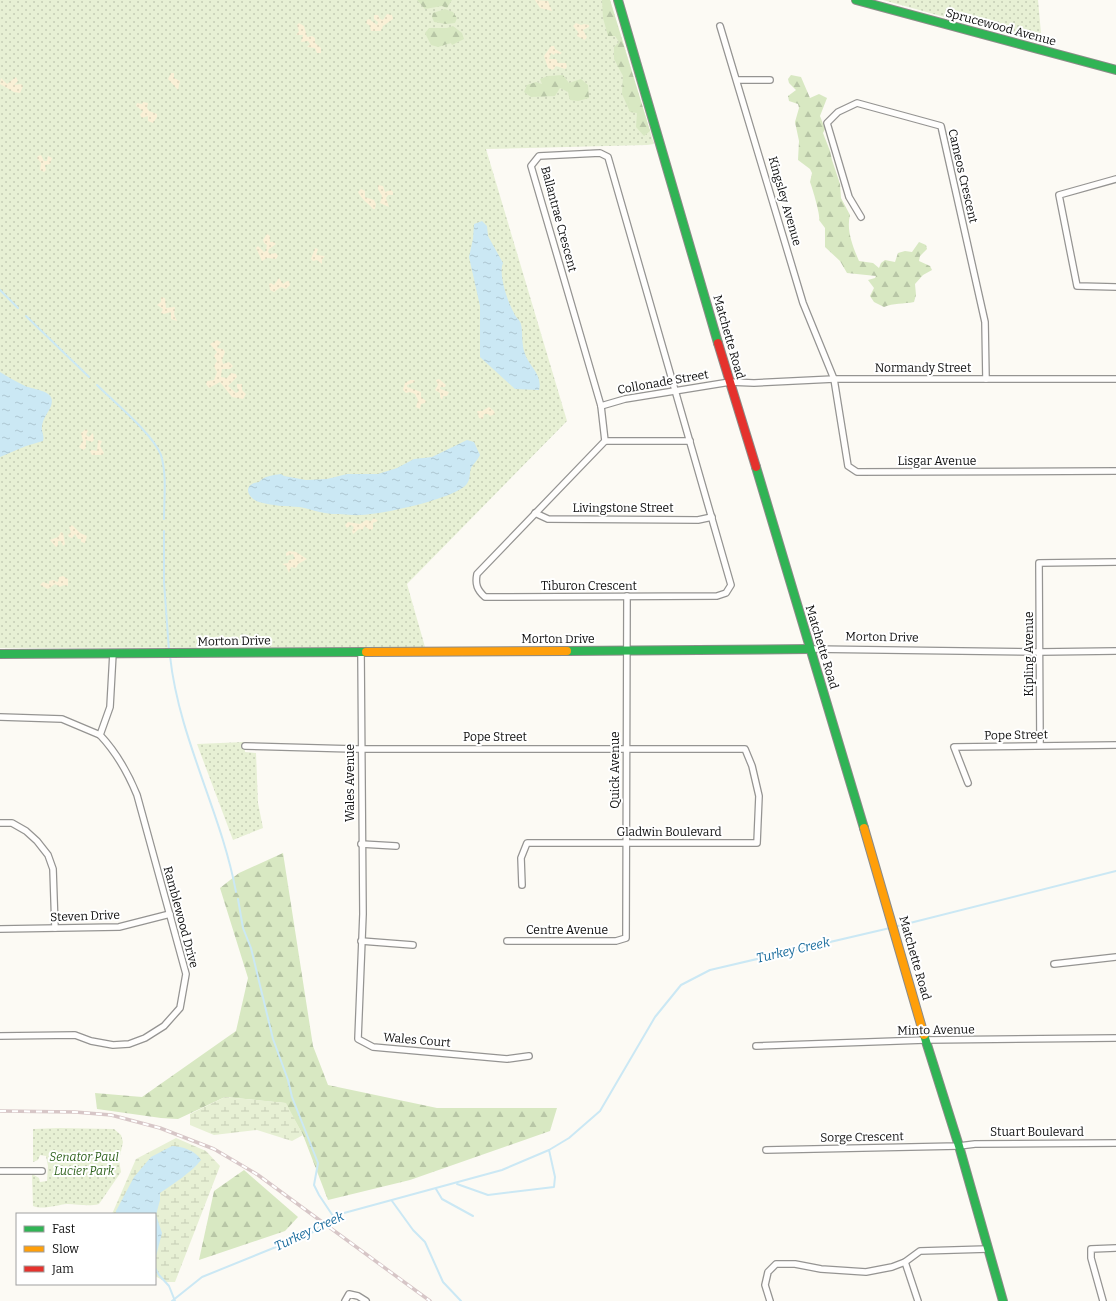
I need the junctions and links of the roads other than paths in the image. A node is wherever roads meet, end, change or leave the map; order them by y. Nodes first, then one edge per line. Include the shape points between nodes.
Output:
1 (618, 0) edge
2 (856, 0) edge
3 (720, 26) dead end
4 (1116, 70) edge
5 (737, 80) junction
6 (770, 80) dead end
7 (1116, 179) edge
8 (861, 217) dead end
9 (1116, 287) edge
10 (834, 379) junction
11 (986, 379) junction
12 (1116, 379) edge
13 (730, 382) junction
14 (676, 390) junction
15 (600, 406) junction
16 (605, 441) junction
17 (690, 441) junction
18 (1116, 471) edge
19 (535, 513) junction
20 (712, 517) junction
21 (1116, 562) edge
22 (627, 596) junction
23 (810, 649) junction
24 (626, 650) junction
25 (1116, 651) edge
26 (361, 652) junction
27 (1040, 652) junction
28 (113, 653) junction
29 (0, 654) edge
30 (0, 717) edge
31 (100, 735) junction
32 (1040, 745) junction
33 (1116, 745) edge
34 (245, 746) dead end
35 (361, 748) junction
36 (626, 748) junction
37 (745, 749) joint
38 (968, 783) dead end
39 (0, 823) edge
40 (627, 843) junction
41 (362, 844) junction
42 (396, 846) dead end
43 (522, 885) dead end
44 (170, 914) junction
45 (363, 914) joint
46 (55, 928) junction
47 (0, 929) edge
48 (626, 938) joint
49 (361, 941) junction
50 (508, 941) dead end
51 (413, 945) dead end
52 (1116, 957) edge
53 (1054, 964) dead end
54 (0, 1036) edge
55 (1116, 1038) edge
56 (925, 1040) junction
57 (756, 1046) dead end
58 (529, 1056) dead end
59 (1116, 1143) edge
60 (959, 1146) junction
61 (766, 1150) dead end
62 (0, 1170) edge
63 (42, 1171) dead end
64 (1116, 1248) edge
65 (988, 1249) junction
66 (905, 1262) junction
67 (345, 1301) edge
68 (366, 1301) edge
69 (770, 1301) edge
70 (918, 1301) edge
71 (1003, 1301) edge
72 (1103, 1301) edge

1 - 13 street, Matchette Road
2 - 4 street, Sprucewood Avenue
3 - 5 street, Kingsley Avenue
5 - 6 street
5 - 10 street, Kingsley Avenue via 803,303
7 - 9 street via 1059,195 1077,286
8 - 11 street, Cameos Crescent via 849,197 828,123 838,112 857,103 941,126 985,322
10 - 11 street, Normandy Street
10 - 13 street, Normandy Street
10 - 18 street, Lisgar Avenue via 848,466 857,472
11 - 12 street, Normandy Street
13 - 14 street, Collonade Street
13 - 23 street, Matchette Road
14 - 15 street, Collonade Street
14 - 15 street, Ballantrae Crescent via 608,157 600,153 539,156 531,166
14 - 17 street, Tiburon Crescent
15 - 16 street
16 - 17 street
16 - 19 street, Tiburon Crescent
17 - 20 street, Tiburon Crescent
19 - 20 street, Livingstone Street via 548,519 698,520
19 - 22 street, Tiburon Crescent via 476,574 479,592 485,597
20 - 22 street, Tiburon Crescent via 731,585 726,593 717,596
21 - 27 street, Kipling Avenue via 1039,563
22 - 24 street, Quick Avenue
23 - 24 street, Morton Drive
23 - 27 street, Morton Drive
23 - 56 street, Matchette Road
24 - 26 street, Morton Drive
24 - 36 street, Quick Avenue
25 - 27 street, Morton Drive
26 - 28 street, Morton Drive
26 - 35 street, Wales Avenue
27 - 32 street, Kipling Avenue
28 - 29 street, Morton Drive
28 - 31 street via 110,708
30 - 31 street via 62,719
31 - 44 street, Ramblewood Drive via 122,764 137,795
32 - 33 street, Pope Street
32 - 38 street, Pope Street via 954,747
34 - 35 street, Pope Street
35 - 36 street, Pope Street
35 - 41 street, Wales Avenue
36 - 37 street, Pope Street
36 - 40 street, Quick Avenue
37 - 40 street, Gladwin Boulevard via 759,796 757,843
39 - 46 street via 12,823 26,831 48,855 53,869
40 - 43 street, Gladwin Boulevard via 527,843 521,858
40 - 48 street, Quick Avenue
41 - 42 street
41 - 45 street, Wales Avenue
44 - 46 street, Steven Drive via 119,927
44 - 54 street, Ramblewood Drive via 186,974 180,1008 164,1026 129,1044 113,1045 75,1035
45 - 49 street, Wales Court
46 - 47 street, Steven Drive
48 - 50 street, Centre Avenue via 616,941
49 - 51 street
49 - 58 street, Wales Court via 358,1039 373,1047 507,1059
52 - 53 street
55 - 56 street, Minto Avenue
56 - 57 street, Minto Avenue
56 - 60 street, Matchette Road
59 - 60 street, Stuart Boulevard
60 - 61 street, Sorge Crescent
60 - 65 street, Matchette Road
62 - 63 street
64 - 72 street via 1091,1249 1091,1258
65 - 66 street via 920,1251
65 - 71 street, Matchette Road
66 - 69 street via 892,1268 866,1272 776,1264 768,1272 765,1285
66 - 70 street
67 - 68 street via 349,1294

